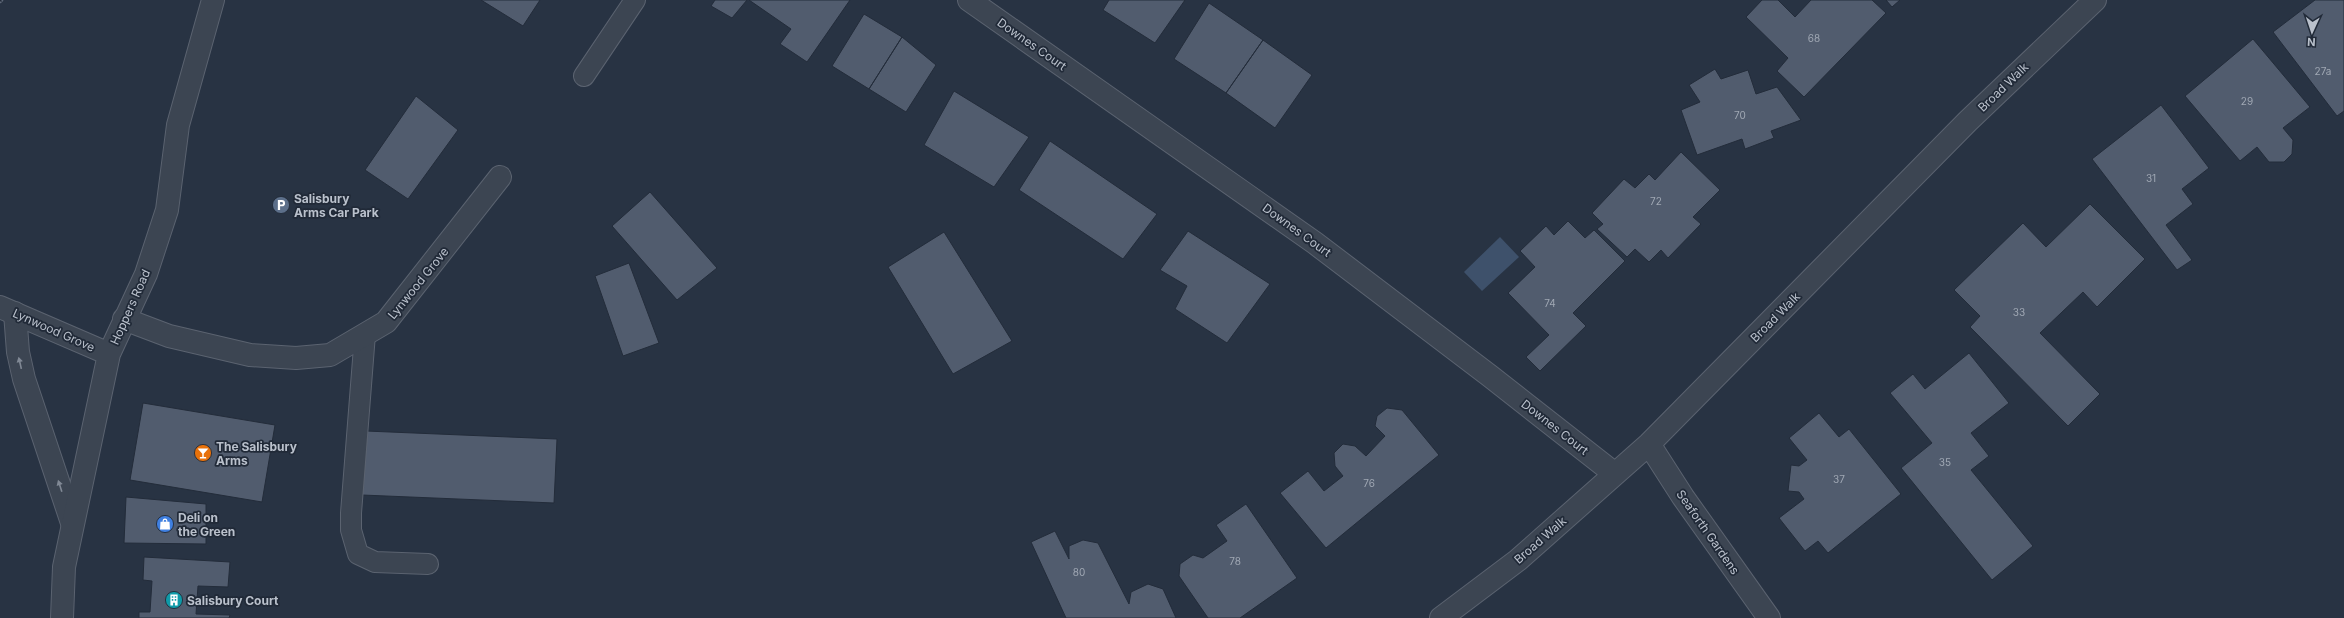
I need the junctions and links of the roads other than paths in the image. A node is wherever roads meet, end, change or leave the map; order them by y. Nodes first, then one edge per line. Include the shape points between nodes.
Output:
1 (213, 0) edge
2 (635, 0) edge
3 (969, 0) edge
4 (2095, 0) edge
5 (584, 76) dead end
6 (500, 177) dead end
7 (7, 310) edge
8 (124, 319) junction
9 (365, 334) junction
10 (109, 354) junction
11 (1649, 444) junction
12 (1615, 474) junction
13 (72, 523) junction
14 (428, 564) dead end
15 (62, 618) edge
16 (1441, 618) edge
17 (1769, 618) edge

1 - 8 street, Hoppers Road via 178,125 166,210 146,274
2 - 5 lane
3 - 12 street, Downes Court via 1315,243
4 - 11 street, Broad Walk via 1968,121
6 - 9 street, Lynwood Grove via 386,322
7 - 10 street, Lynwood Grove
13 -> 7 street via 24,379
8 - 9 street, Lynwood Grove via 169,336 250,355 296,358 330,355
8 - 10 street, Hoppers Road
9 - 14 lane via 350,513 354,544 358,554 375,562
10 - 13 street, Hoppers Road
11 - 12 street, Broad Walk
11 - 17 street, Seaforth Gardens via 1683,497
12 - 16 street, Broad Walk via 1518,560
13 - 15 street, Hoppers Road via 64,567

